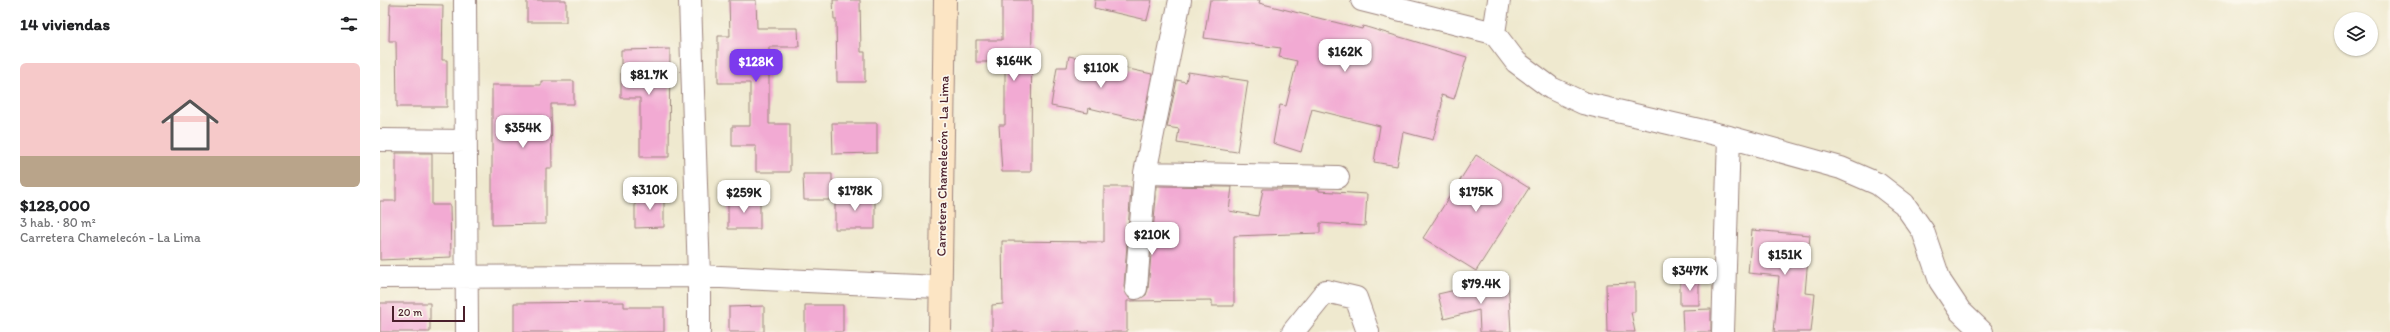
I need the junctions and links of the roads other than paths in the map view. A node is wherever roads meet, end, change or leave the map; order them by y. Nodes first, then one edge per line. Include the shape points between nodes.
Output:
1 (465, 0) edge
2 (690, 0) edge
3 (945, 0) edge
4 (1180, 0) edge
5 (1362, 0) edge
6 (1499, 0) edge
7 (1389, 3) edge
8 (1494, 33) junction
9 (1729, 136) junction
10 (380, 140) edge
11 (466, 141) junction
12 (1145, 173) junction
13 (1338, 176) dead end
14 (699, 276) junction
15 (380, 277) edge
16 (467, 277) junction
17 (939, 287) junction
18 (1136, 288) dead end
19 (467, 332) edge
20 (699, 332) edge
21 (940, 332) edge
22 (1293, 332) edge
23 (1368, 332) edge
24 (1723, 332) edge
25 (1982, 332) edge

1 - 11 street
2 - 14 street
3 - 17 street, Carretera Chamelecón - La Lima
4 - 12 street
5 - 7 street
6 - 8 street
7 - 8 street
8 - 9 street via 1516,62 1551,88 1583,103
9 - 24 street
9 - 25 street via 1841,168 1878,184 1904,204 1923,231 1940,281 1960,311
10 - 11 street
11 - 16 street
12 - 13 street
12 - 18 street
14 - 16 street
14 - 17 street
14 - 20 street
15 - 16 street
16 - 19 street
17 - 21 street, Carretera Chamelecón - La Lima
22 - 23 street via 1326,291 1356,298

